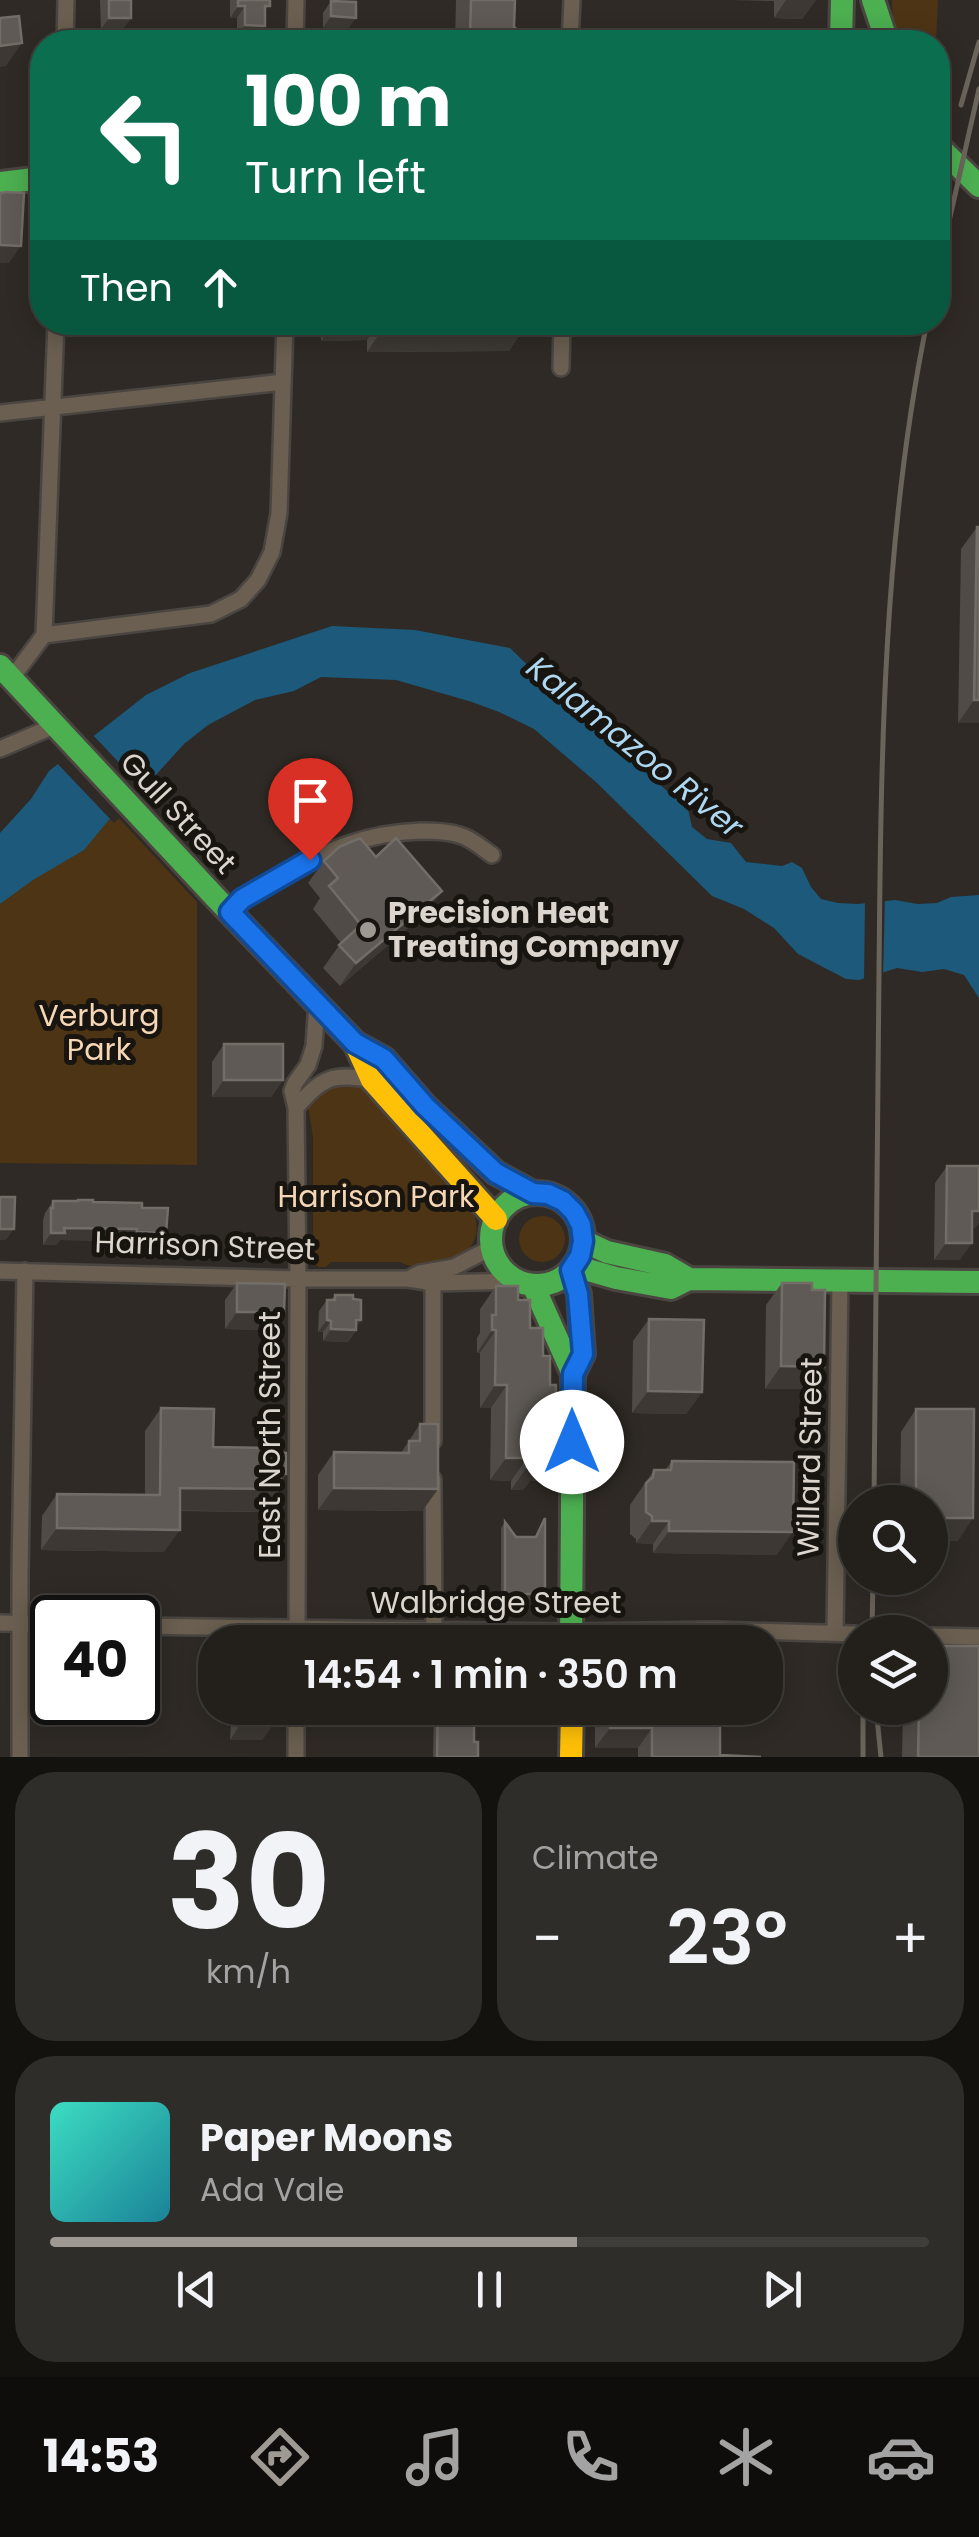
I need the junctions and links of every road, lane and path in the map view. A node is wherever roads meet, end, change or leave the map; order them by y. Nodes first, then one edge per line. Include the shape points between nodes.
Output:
1 (66, 0) edge
2 (296, 0) edge
3 (572, 0) edge
4 (842, 0) edge
5 (873, 0) edge
6 (65, 30) edge
7 (295, 30) edge
8 (571, 30) edge
9 (841, 30) edge
10 (883, 30) edge
11 (950, 157) edge
12 (30, 179) edge
13 (0, 183) edge
14 (979, 186) edge
15 (56, 335) edge
16 (284, 335) edge
17 (561, 335) edge
18 (560, 368) dead end
19 (283, 382) junction
20 (54, 407) junction
21 (0, 413) edge
22 (44, 635) junction
23 (6, 673) edge
24 (57, 729) junction
25 (0, 749) edge
26 (492, 855) dead end
27 (230, 912) junction
28 (317, 1002) junction
29 (355, 1043) junction
30 (372, 1080) junction
31 (296, 1108) junction
32 (533, 1193) junction
33 (496, 1219) junction
34 (583, 1241) junction
35 (492, 1246) junction
36 (573, 1268) junction
37 (0, 1271) edge
38 (25, 1271) junction
39 (298, 1279) junction
40 (408, 1279) junction
41 (689, 1279) junction
42 (840, 1281) junction
43 (433, 1282) junction
44 (979, 1282) edge
45 (526, 1283) junction
46 (573, 1374) junction
47 (0, 1623) edge
48 (21, 1624) junction
49 (30, 1624) edge
50 (297, 1625) edge
51 (434, 1625) edge
52 (571, 1625) edge
53 (160, 1627) edge
54 (198, 1630) edge
55 (783, 1632) edge
56 (835, 1633) junction
57 (838, 1633) edge
58 (948, 1637) edge
59 (979, 1638) edge
60 (296, 1725) edge
61 (572, 1725) edge
62 (20, 1757) edge
63 (296, 1757) edge
64 (571, 1757) edge

1 - 6 street
2 - 7 street
3 - 8 street
4 - 9 street
5 - 10 street
11 - 14 street
12 - 13 street
15 - 20 street
16 - 19 street
17 - 18 street
19 - 20 street
19 - 22 street via 277,534 266,568 240,600 211,614
20 - 21 street
20 - 22 street
22 - 23 street
23 - 24 street, Gull Street
24 - 25 street
24 - 27 street, Gull Street
26 - 27 street via 463,835 438,831 373,836 310,860
27 - 28 street, Gull Street
28 - 29 street, Gull Street
28 - 31 street, East North Street via 314,1046 292,1092
29 - 30 street, Gull Street
29 - 32 street, Gull Street via 384,1059 496,1173
30 - 31 street via 336,1076 312,1088
30 - 33 street, Gull Street
31 - 39 street, East North Street
32 - 33 street via 505,1206
32 - 34 street via 563,1201 581,1225
33 - 35 street
34 - 36 street
34 - 41 street via 665,1265
35 - 40 street, Harrison Street via 454,1267
35 - 45 street via 506,1273
36 - 41 street via 671,1288
36 - 45 street via 548,1284
36 - 46 street via 583,1354
37 - 38 street, Harrison Street
38 - 39 street, Harrison Street
38 - 48 street
39 - 40 street, Harrison Street
39 - 50 street, East North Street
40 - 43 street, Harrison Street
41 - 42 street
42 - 44 street
42 - 56 street, Willard Street
43 - 45 street, Harrison Street
43 - 51 street
45 - 46 street via 548,1314
46 - 52 street
47 - 48 street
48 - 49 street
48 - 62 street
53 - 54 street, Walbridge Street
55 - 56 street, Walbridge Street
56 - 57 street, Walbridge Street
58 - 59 street
60 - 63 street
61 - 64 street

